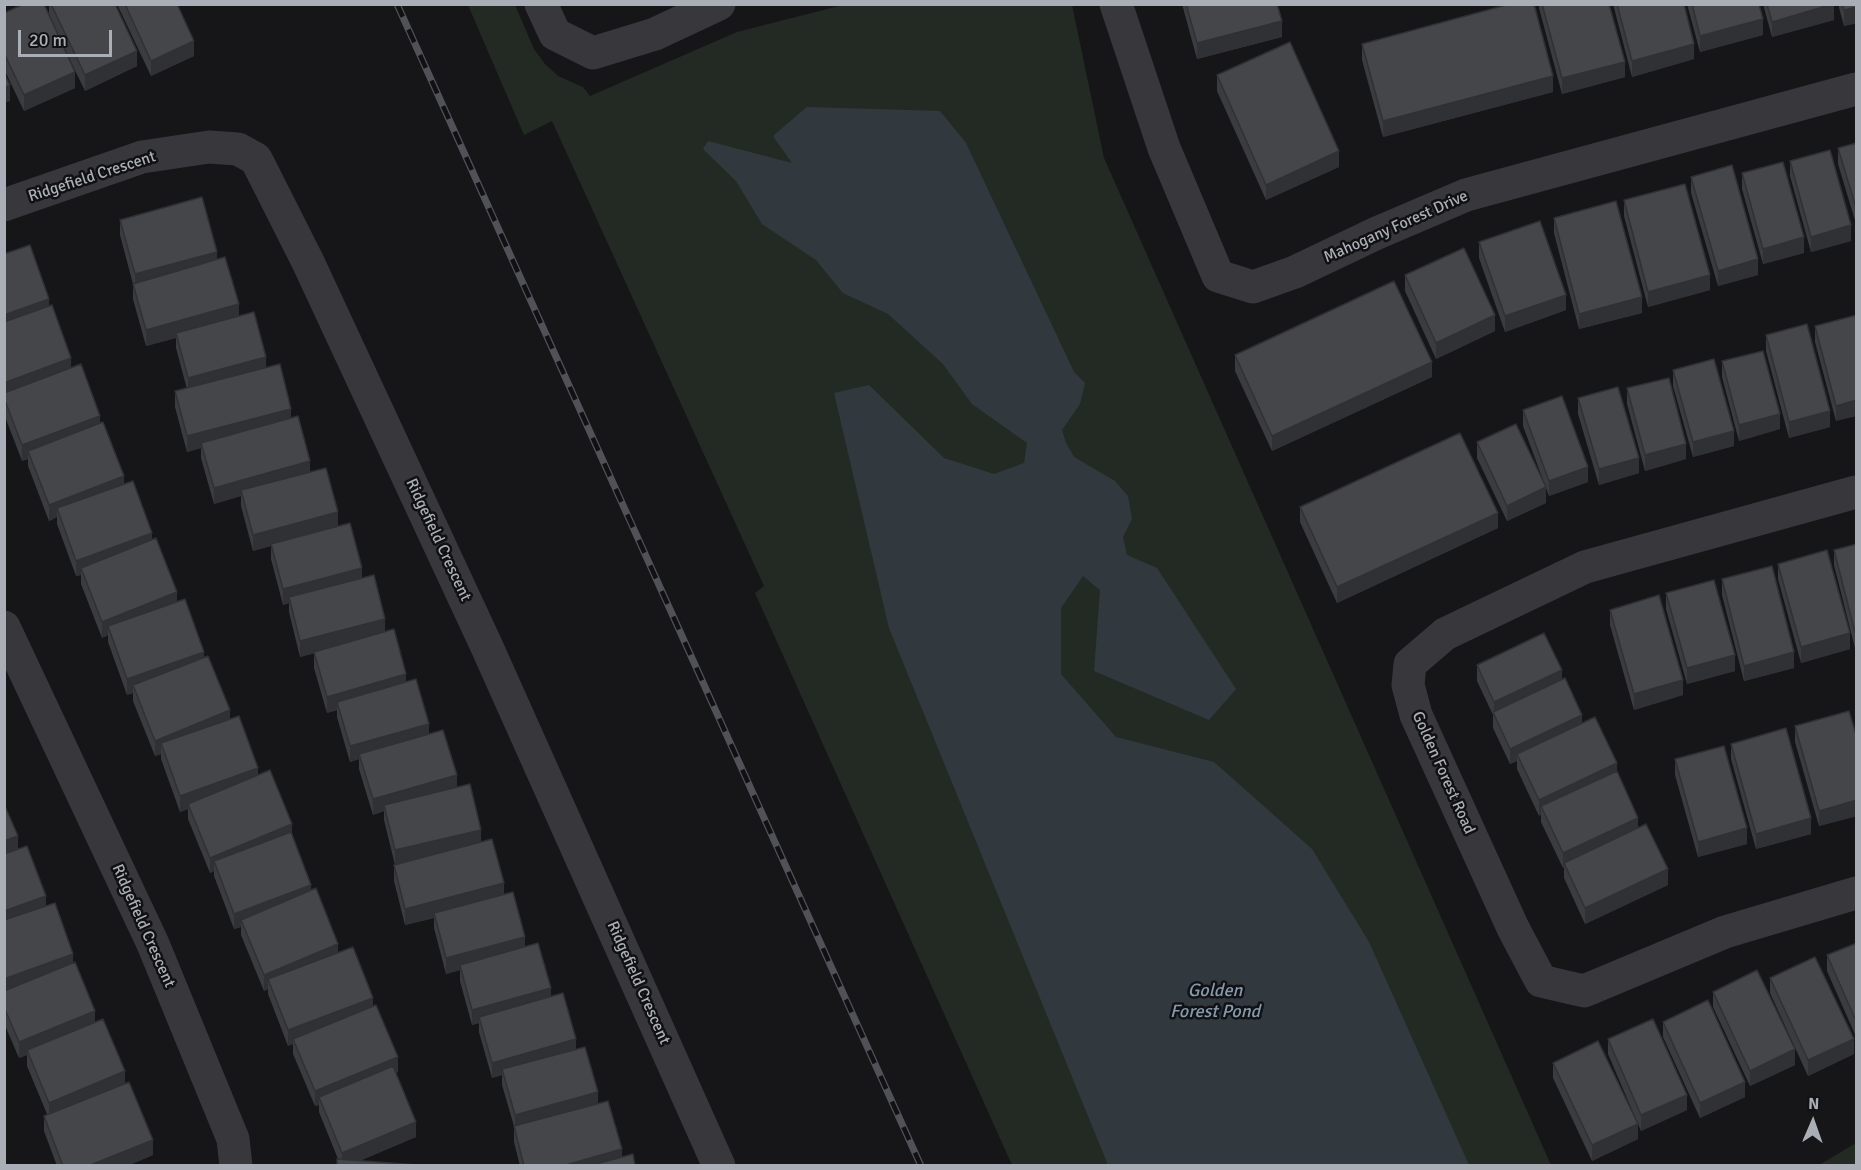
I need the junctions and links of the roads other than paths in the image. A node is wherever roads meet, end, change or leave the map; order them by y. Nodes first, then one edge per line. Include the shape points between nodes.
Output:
1 (541, 4) edge
2 (719, 4) edge
3 (1116, 4) edge
4 (1857, 89) edge
5 (4, 205) edge
6 (1857, 492) edge
7 (4, 627) edge
8 (1857, 893) edge
9 (236, 1166) edge
10 (719, 1166) edge

1 - 2 street via 555,34 594,53 655,34
3 - 4 street, Mahogany Forest Drive via 1164,148 1218,276 1253,287 1466,195
5 - 10 street, Ridgefield Crescent via 142,158 209,147 238,149 256,159 488,647
6 - 8 street, Golden Forest Road via 1585,567 1445,634 1410,664 1408,685 1421,725 1541,981 1584,991 1725,932
7 - 9 street, Ridgefield Crescent via 153,944 233,1139

